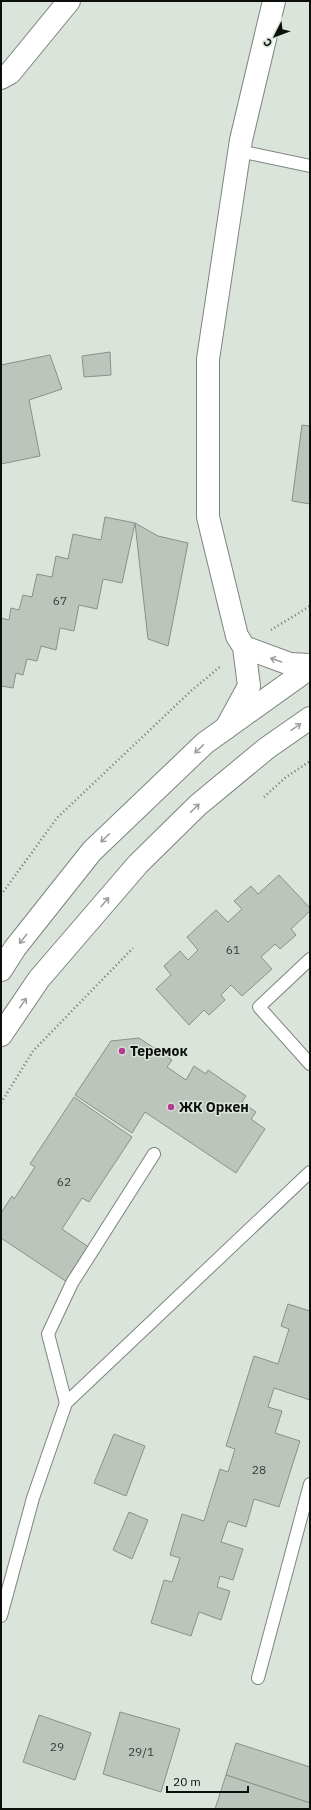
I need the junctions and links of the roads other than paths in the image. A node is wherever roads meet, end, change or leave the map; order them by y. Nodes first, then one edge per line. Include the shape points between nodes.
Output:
1 (69, 1) edge
2 (274, 1) edge
3 (1, 78) edge
4 (239, 151) junction
5 (310, 166) edge
6 (244, 646) junction
7 (310, 666) edge
8 (310, 718) edge
9 (226, 728) junction
10 (310, 959) edge
11 (1, 970) edge
12 (1, 1035) edge
13 (310, 1064) edge
14 (154, 1154) dead end
15 (310, 1172) edge
16 (66, 1402) junction
17 (310, 1484) edge
18 (1, 1616) edge
19 (258, 1678) dead end

1 - 3 street via 10,73
2 - 4 street
4 - 5 lane
4 - 6 street via 208,359 208,517 237,636
7 -> 6 street via 290,664
6 - 9 street via 250,686
7 - 9 street
12 -> 8 street via 39,979 138,864 198,805 267,748
9 -> 11 street via 205,743 92,851 15,948
10 - 13 lane via 259,1007
14 - 16 lane via 72,1283 48,1334
15 - 16 lane
16 - 18 lane via 33,1498
17 - 19 lane

